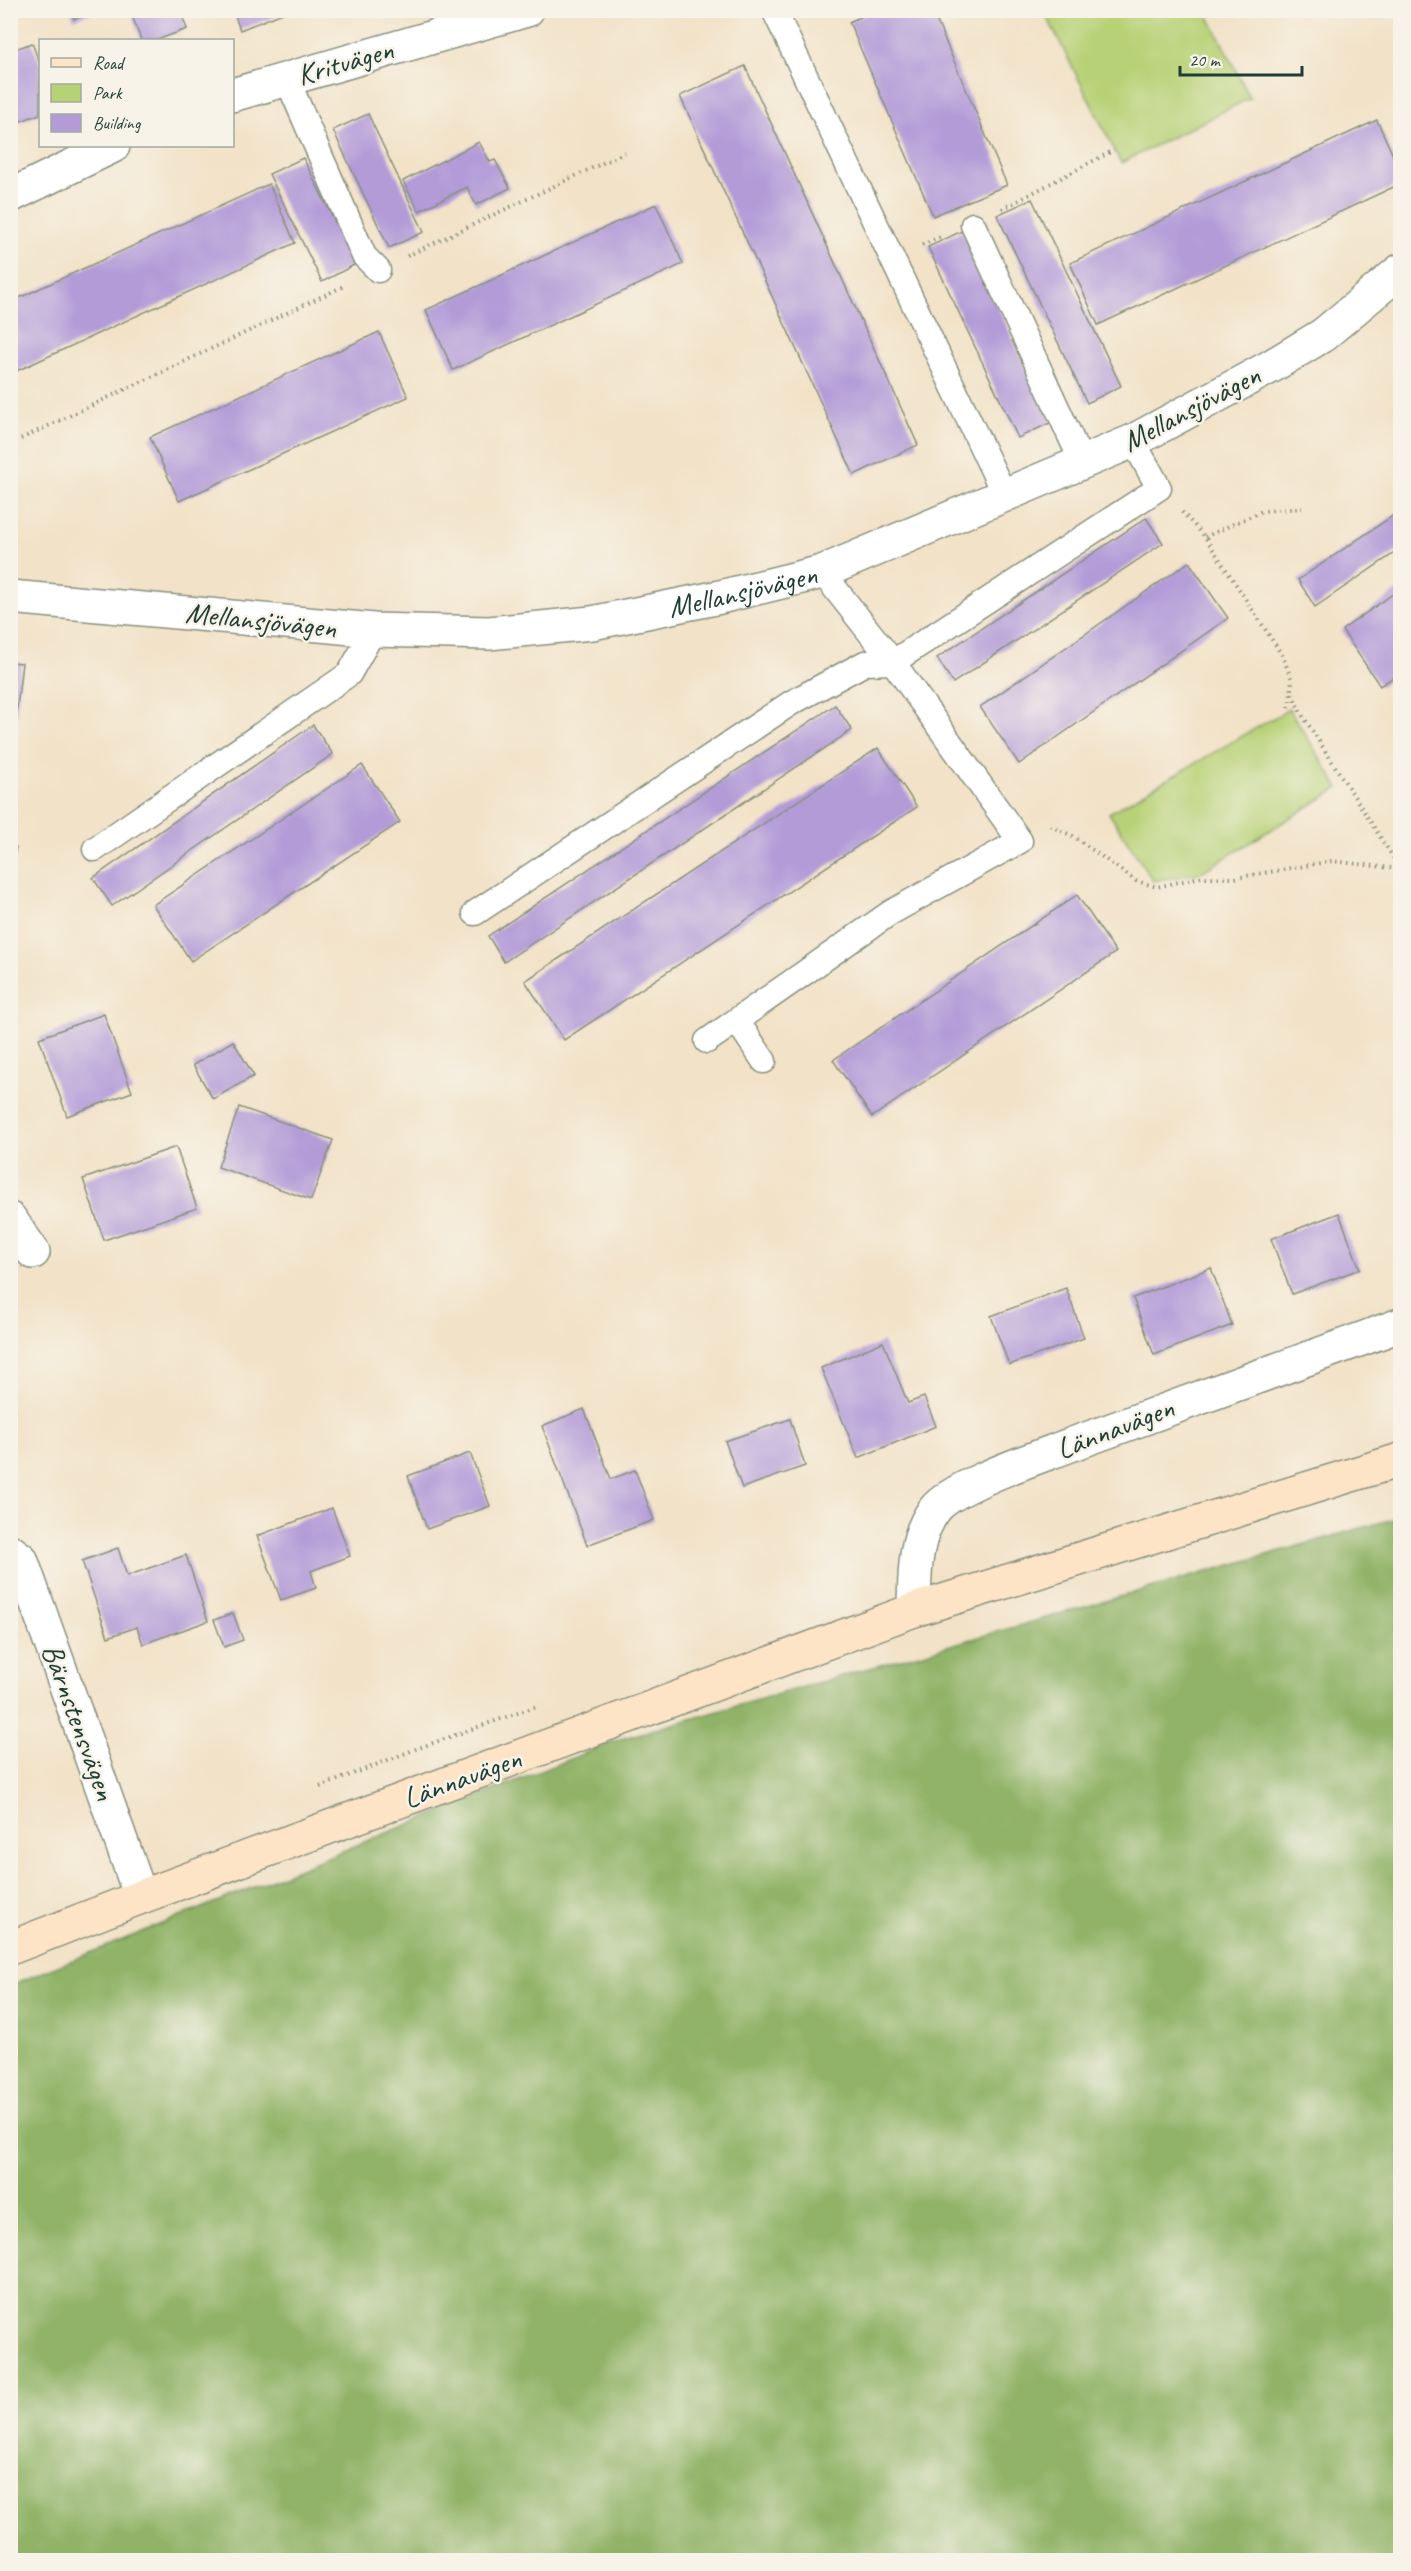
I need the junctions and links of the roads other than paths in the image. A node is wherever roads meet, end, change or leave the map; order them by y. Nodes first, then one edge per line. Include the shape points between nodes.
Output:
1 (527, 10) edge
2 (774, 10) edge
3 (287, 79) junction
4 (234, 94) edge
5 (111, 147) edge
6 (10, 196) edge
7 (973, 225) dead end
8 (378, 270) road end
9 (1401, 271) edge
10 (1133, 441) junction
11 (1082, 462) junction
12 (1005, 496) junction
13 (822, 572) junction
14 (10, 597) edge
15 (374, 630) junction
16 (893, 663) junction
17 (95, 849) dead end
18 (475, 912) dead end
19 (737, 1021) junction
20 (707, 1041) dead end
21 (764, 1061) dead end
22 (10, 1219) edge
23 (33, 1252) dead end
24 (1401, 1325) edge
25 (1401, 1460) edge
26 (10, 1551) edge
27 (914, 1610) junction
28 (141, 1897) junction
29 (10, 1948) edge

1 - 3 street, Kritvägen
2 - 12 lane
3 - 4 street, Kritvägen
3 - 8 lane via 364,256
5 - 6 street
7 - 11 lane
9 - 10 street, Mellansjövägen via 1323,335
10 - 11 street, Mellansjövägen
10 - 16 lane via 1159,488
11 - 12 street, Mellansjövägen
12 - 13 street, Mellansjövägen
13 - 15 street, Mellansjövägen via 592,623 489,633
13 - 16 lane
14 - 15 street, Mellansjövägen
15 - 17 lane via 349,674
16 - 18 lane via 865,663 791,703
16 - 19 lane via 1020,841 890,913
19 - 20 lane
19 - 21 lane
22 - 23 street
24 - 27 street, Lännavägen via 1190,1400 959,1491 937,1507 924,1527 918,1550
25 - 27 main road, Lännavägen
26 - 28 street, Bärnstensvägen via 21,1559
27 - 28 main road, Lännavägen
28 - 29 main road, Lännavägen

